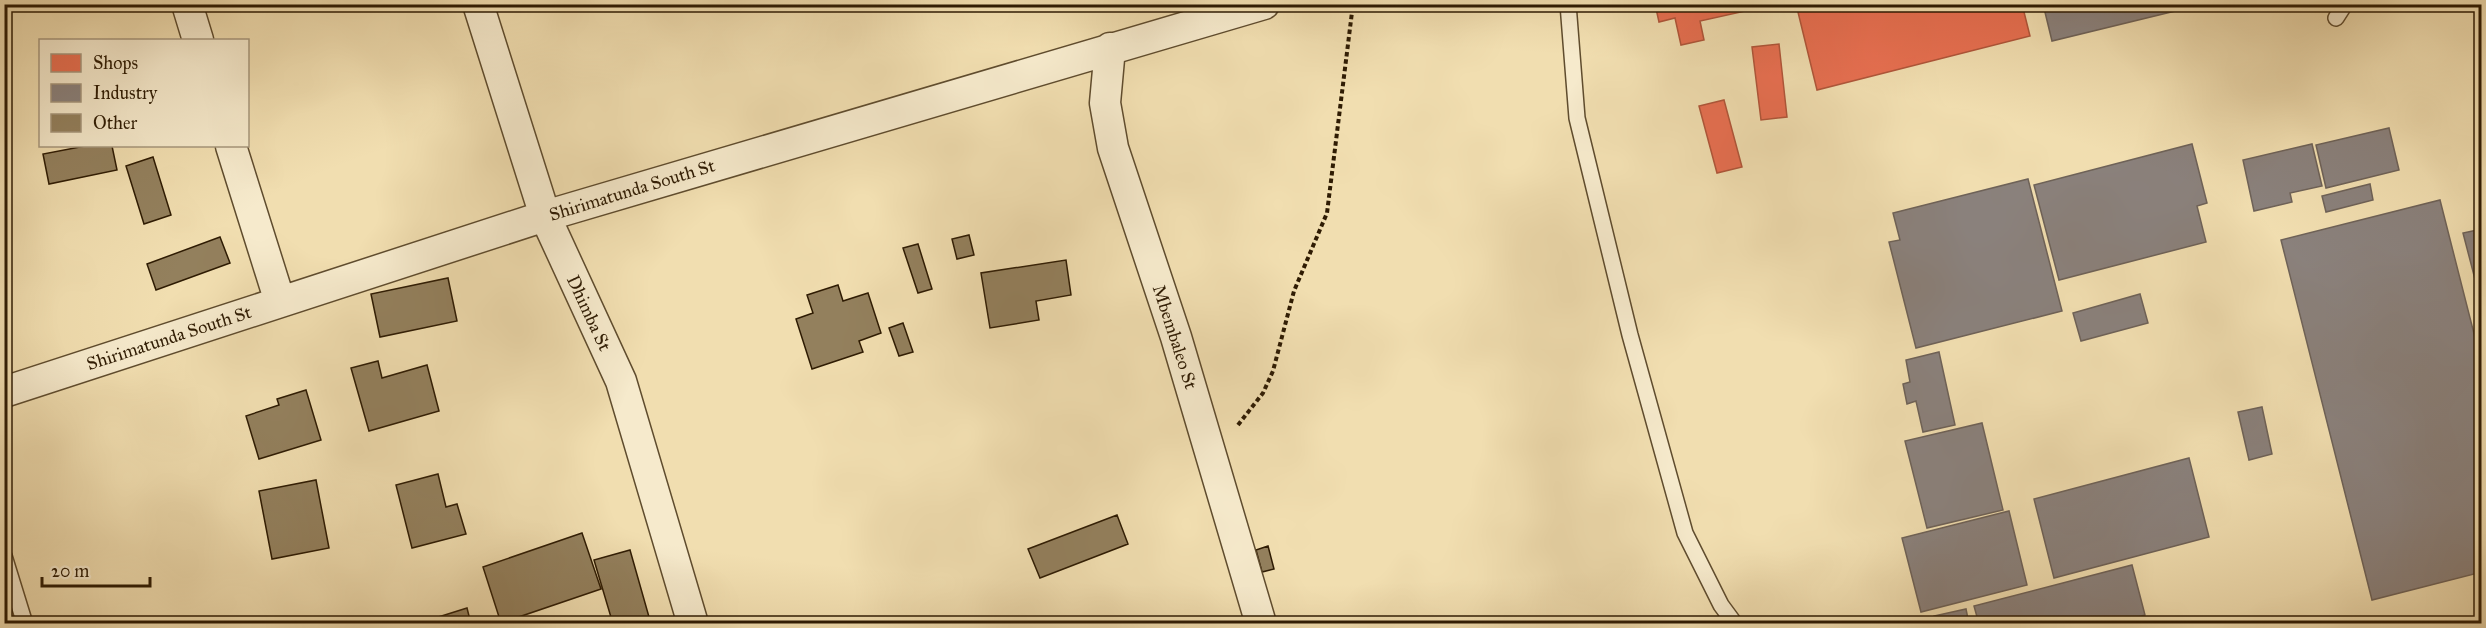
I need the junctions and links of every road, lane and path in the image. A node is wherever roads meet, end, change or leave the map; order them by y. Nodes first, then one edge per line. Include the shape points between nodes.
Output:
1 (187, 4) edge
2 (478, 4) edge
3 (1264, 4) edge
4 (1353, 4) edge
5 (1568, 4) edge
6 (2345, 4) edge
7 (2336, 18) dead end
8 (198, 39) edge
9 (1110, 48) junction
10 (231, 147) edge
11 (545, 216) junction
12 (280, 302) junction
13 (4, 392) edge
14 (1213, 455) junction
15 (4, 556) edge
16 (25, 624) edge
17 (693, 624) edge
18 (1261, 624) edge
19 (1735, 624) edge

1 - 8 street
2 - 11 street, Dhimba St
3 - 9 street, Shirimatunda South St
4 - 14 path via 1327,213 1303,267 1263,393
5 - 19 lane via 1577,118 1630,335 1684,533
6 - 7 lane
9 - 11 street, Shirimatunda South St
9 - 14 street, Mbembaleo St via 1105,102 1113,148
10 - 12 street
11 - 12 street, Shirimatunda South St
11 - 17 street, Dhimba St via 621,381
12 - 13 street, Shirimatunda South St
14 - 18 street, Mbembaleo St
15 - 16 lane

